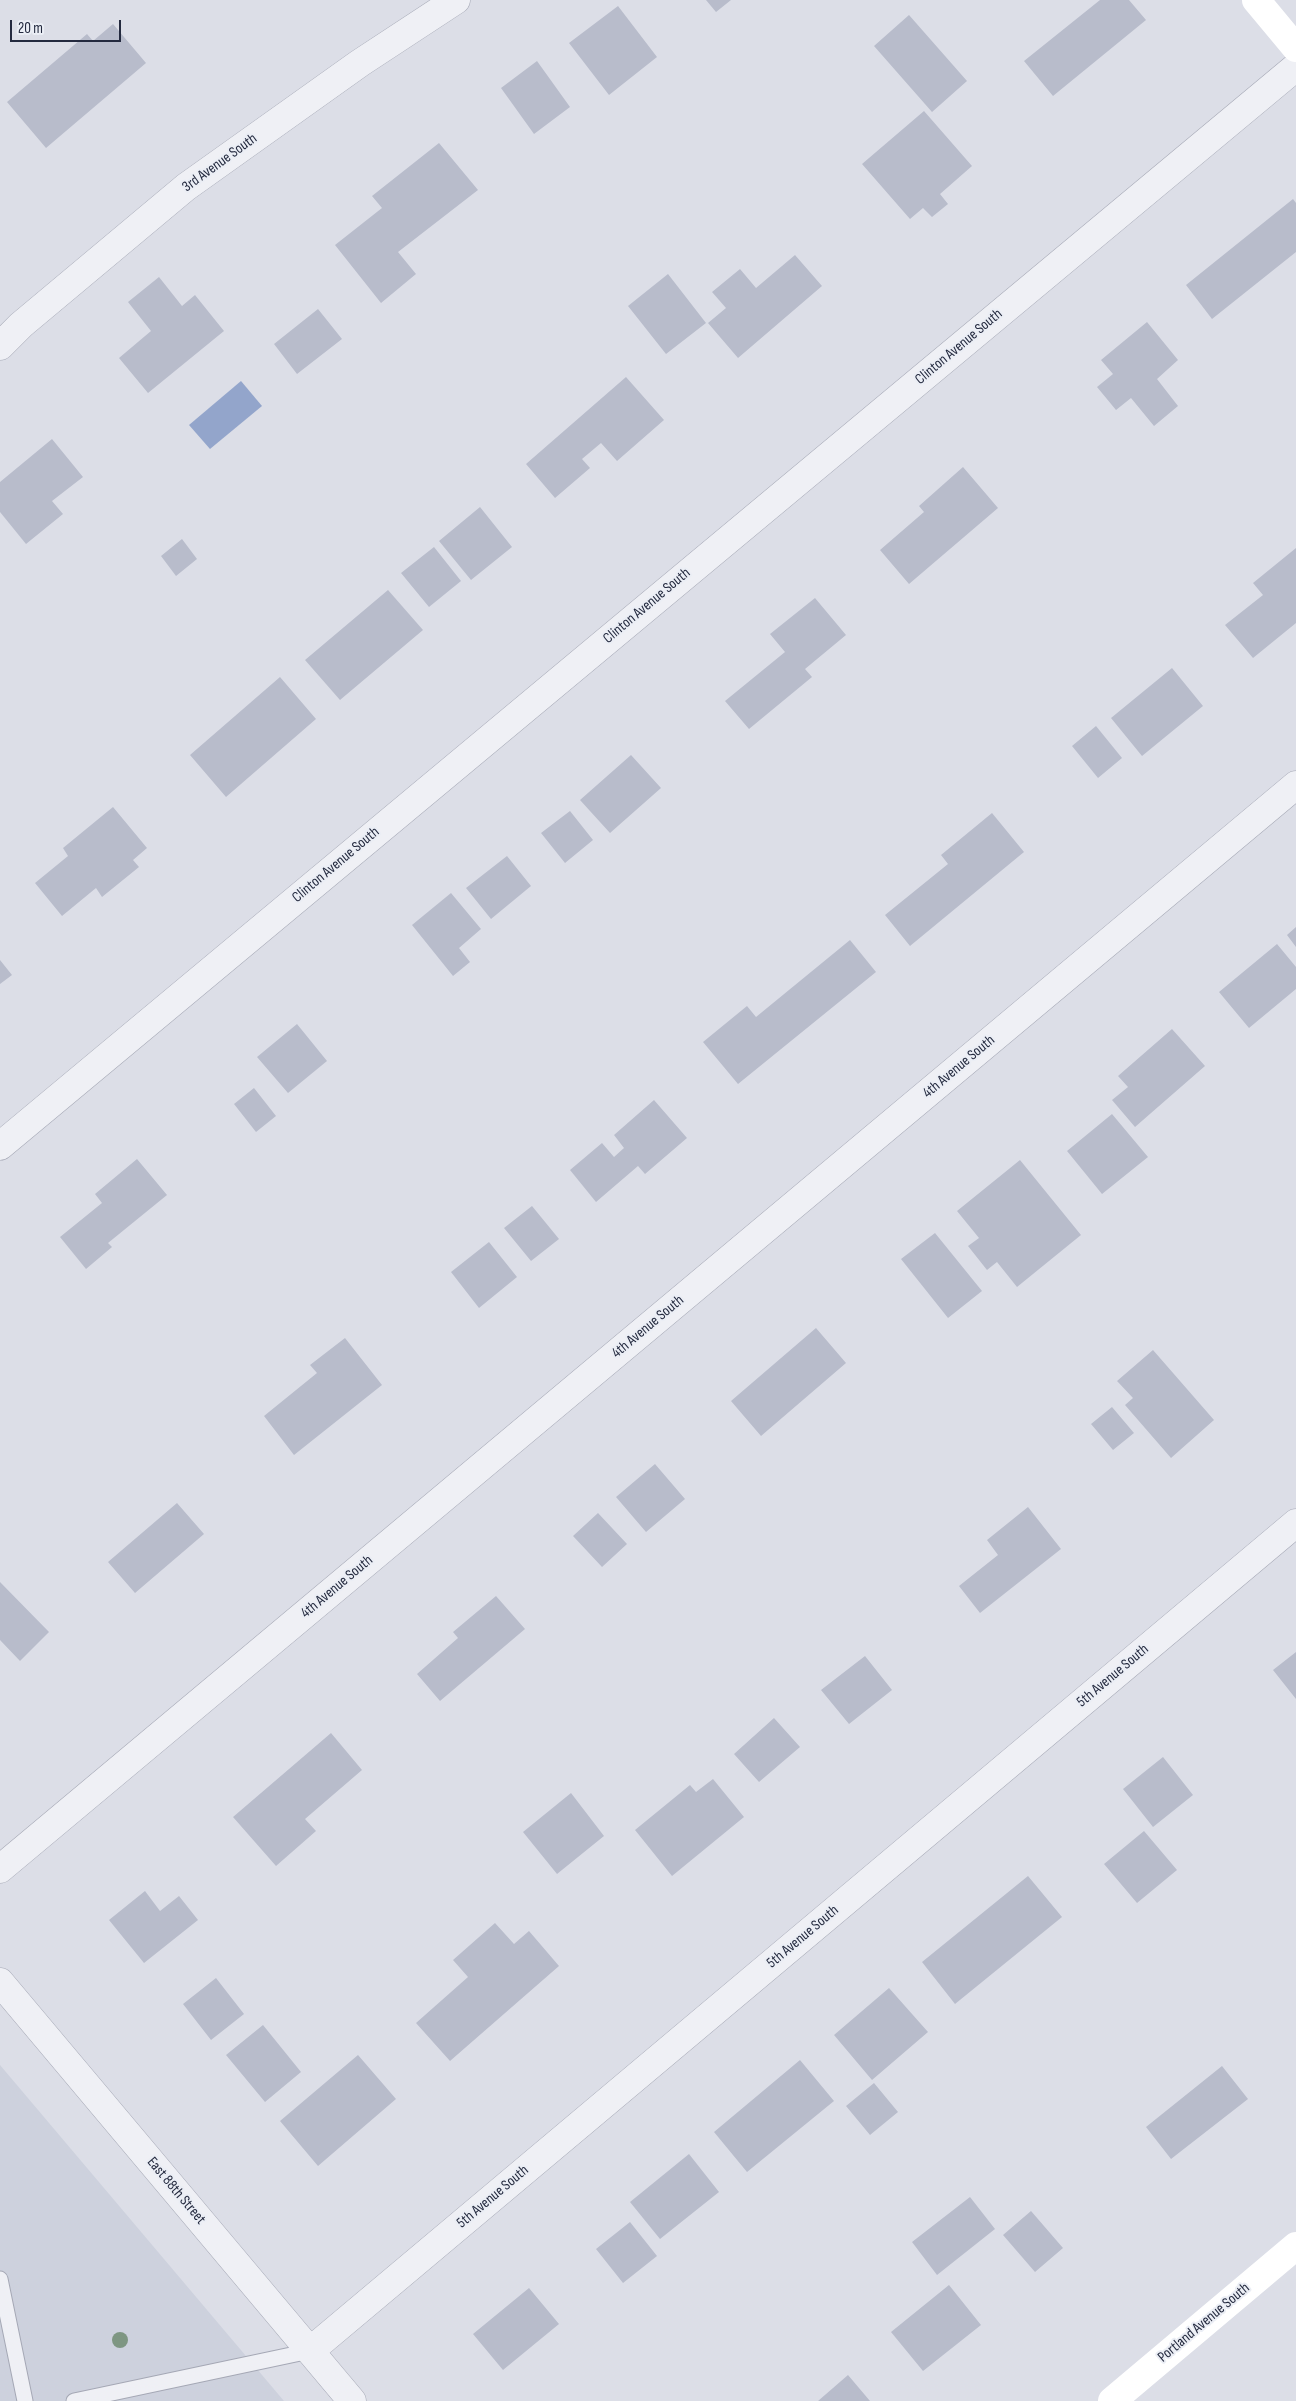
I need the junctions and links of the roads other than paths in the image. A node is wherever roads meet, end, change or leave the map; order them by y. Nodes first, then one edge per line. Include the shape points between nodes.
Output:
1 (456, 0) edge
2 (1256, 0) edge
3 (1296, 48) edge
4 (1296, 67) edge
5 (0, 346) edge
6 (1296, 785) edge
7 (0, 1146) edge
8 (1296, 1523) edge
9 (0, 1869) edge
10 (0, 1982) edge
11 (1296, 2246) edge
12 (0, 2279) edge
13 (310, 2351) junction
14 (25, 2401) edge
15 (74, 2401) edge
16 (352, 2401) edge
17 (1112, 2401) edge

1 - 5 street, 3rd Avenue South via 360,63 186,187
2 - 3 main road
4 - 7 street, Clinton Avenue South
6 - 9 street, 4th Avenue South
8 - 13 street, 5th Avenue South
10 - 13 street, East 88th Street
11 - 17 main road, Portland Avenue South
12 - 14 lane
13 - 15 lane
13 - 16 street, East 88th Street

